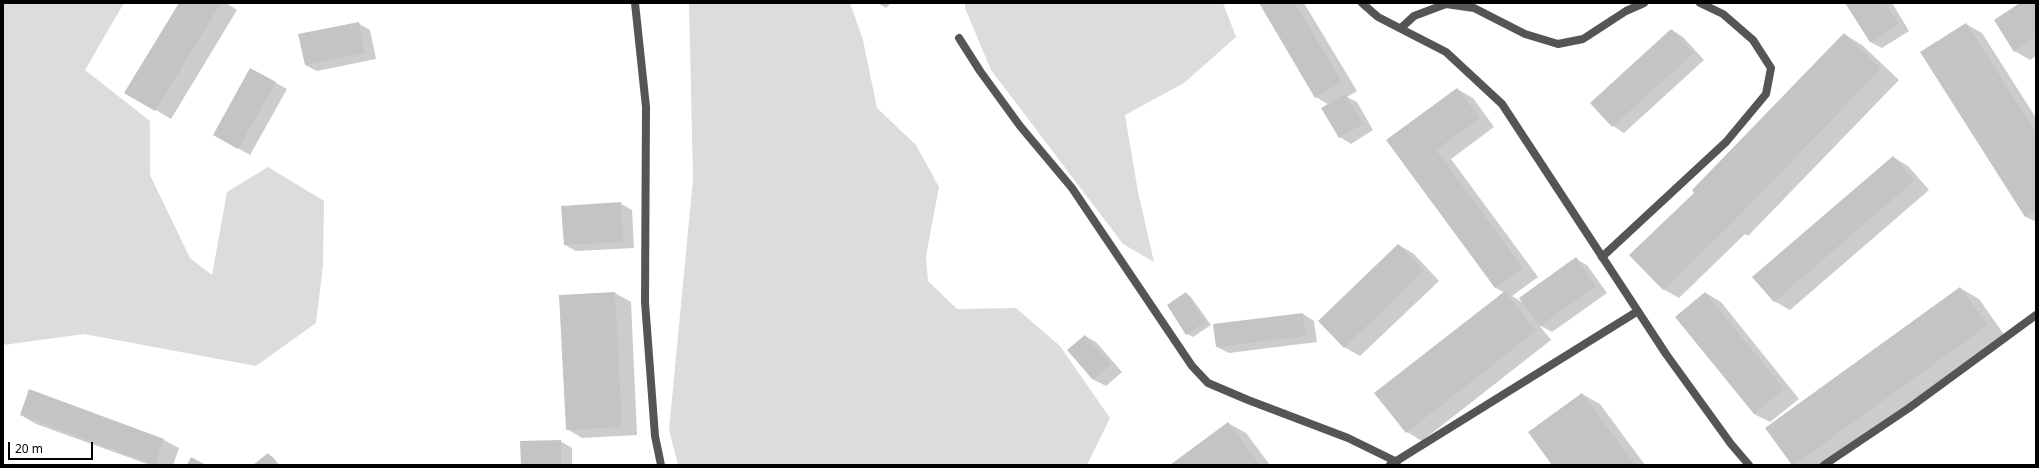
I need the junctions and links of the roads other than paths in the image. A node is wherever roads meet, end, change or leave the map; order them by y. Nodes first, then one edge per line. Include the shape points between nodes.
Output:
1 (635, 3) edge
2 (1362, 3) edge
3 (1644, 3) edge
4 (1700, 3) edge
5 (1401, 28) junction
6 (959, 38) dead end
7 (1602, 257) junction
8 (1638, 311) junction
9 (2036, 315) edge
10 (1394, 463) edge
11 (661, 465) edge
12 (1749, 465) edge
13 (1824, 465) edge

1 - 11 street via 646,108 646,302 655,436
2 - 5 street via 1378,17
3 - 5 street via 1626,10 1584,39 1558,44 1525,34 1474,8 1446,4 1414,16
4 - 7 street via 1723,14 1753,40 1770,68 1766,94 1726,142
5 - 7 street via 1446,52 1502,104
6 - 10 street via 1020,126 1072,188 1192,366 1208,383 1348,438
7 - 8 street
8 - 10 street
8 - 12 street via 1675,367
9 - 13 street via 1909,408

